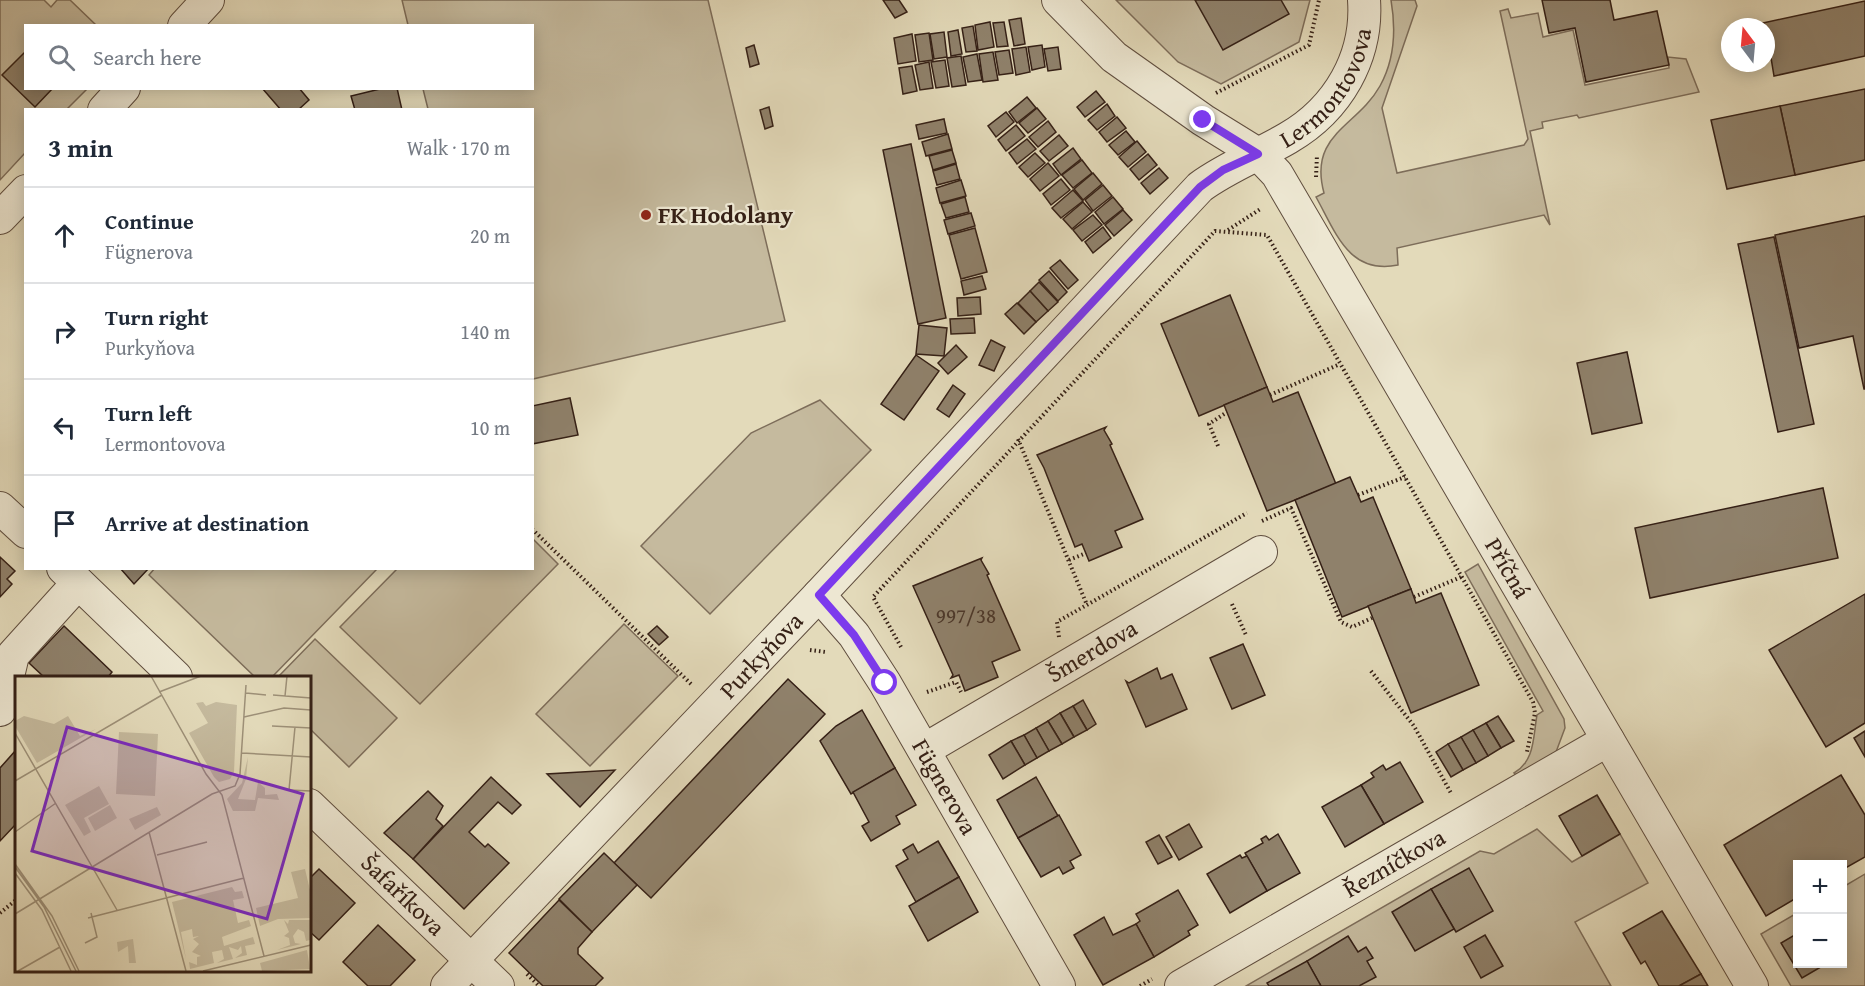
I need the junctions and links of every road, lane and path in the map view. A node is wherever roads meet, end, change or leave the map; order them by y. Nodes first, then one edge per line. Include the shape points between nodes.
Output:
1 (208, 0) edge
2 (1058, 0) edge
3 (1319, 0) edge
4 (1364, 0) edge
5 (186, 24) edge
6 (122, 90) edge
7 (106, 108) edge
8 (1203, 120) junction
9 (1258, 154) junction
10 (24, 193) edge
11 (0, 218) edge
12 (1340, 364) junction
13 (1270, 395) dead end
14 (1227, 412) dead end
15 (1018, 440) junction
16 (1218, 446) dead end
17 (1405, 477) junction
18 (1358, 495) dead end
19 (0, 508) edge
20 (1247, 513) dead end
21 (24, 530) edge
22 (534, 531) edge
23 (1261, 537) joint
24 (1086, 553) dead end
25 (1068, 560) junction
26 (71, 576) edge
27 (1461, 577) junction
28 (819, 595) junction
29 (1414, 597) dead end
30 (1231, 603) dead end
31 (1088, 605) junction
32 (1372, 618) dead end
33 (1246, 635) dead end
34 (1060, 646) dead end
35 (802, 650) dead end
36 (830, 654) dead end
37 (906, 655) dead end
38 (1371, 671) dead end
39 (175, 676) edge
40 (923, 684) dead end
41 (965, 700) dead end
42 (713, 706) junction
43 (0, 710) edge
44 (1608, 740) junction
45 (924, 750) junction
46 (1525, 762) dead end
47 (1457, 804) dead end
48 (310, 806) edge
49 (15, 901) edge
50 (0, 913) edge
51 (471, 960) junction
52 (511, 979) edge
53 (447, 986) edge
54 (539, 986) edge
55 (1059, 986) edge
56 (1181, 986) edge
57 (1752, 986) edge

1 - 5 street
2 - 8 street, Lermontovova via 1114,57
3 - 8 path via 1309,45 1217,92
4 - 9 street, Lermontovova via 1362,40 1347,83 1291,136
6 - 7 street
8 - 9 street, Lermontovova
9 - 28 street, Purkyňova via 1223,170 1200,187
9 - 44 street, Příčná via 1290,194
10 - 11 street
12 - 13 path
12 - 15 path via 1267,235 1217,230
12 - 17 path
14 - 16 path via 1209,424
15 - 25 path
15 - 37 path via 873,597
17 - 18 path
17 - 27 path
19 - 21 street
20 - 31 path
22 - 42 path
23 - 32 path via 1292,508 1341,622 1352,627
23 - 45 street, Šmerdova
24 - 25 path
25 - 31 path
26 - 39 street
26 - 43 street via 13,655
27 - 29 path
27 - 46 path via 1535,707
28 - 42 street, Purkyňova
28 - 45 street, Fügnerova via 854,635
30 - 33 path
31 - 34 path via 1057,622
35 - 36 path
38 - 47 path via 1414,726
40 - 41 path via 928,694 959,682
42 - 51 street, Purkyňova
44 - 56 street, Řezníčkova
44 - 57 street, Příčná
45 - 55 street, Fügnerova
48 - 51 street, Šafaříkova
49 - 50 path
51 - 52 street, Šafaříkova
51 - 53 street, Purkyňova
52 - 54 path

